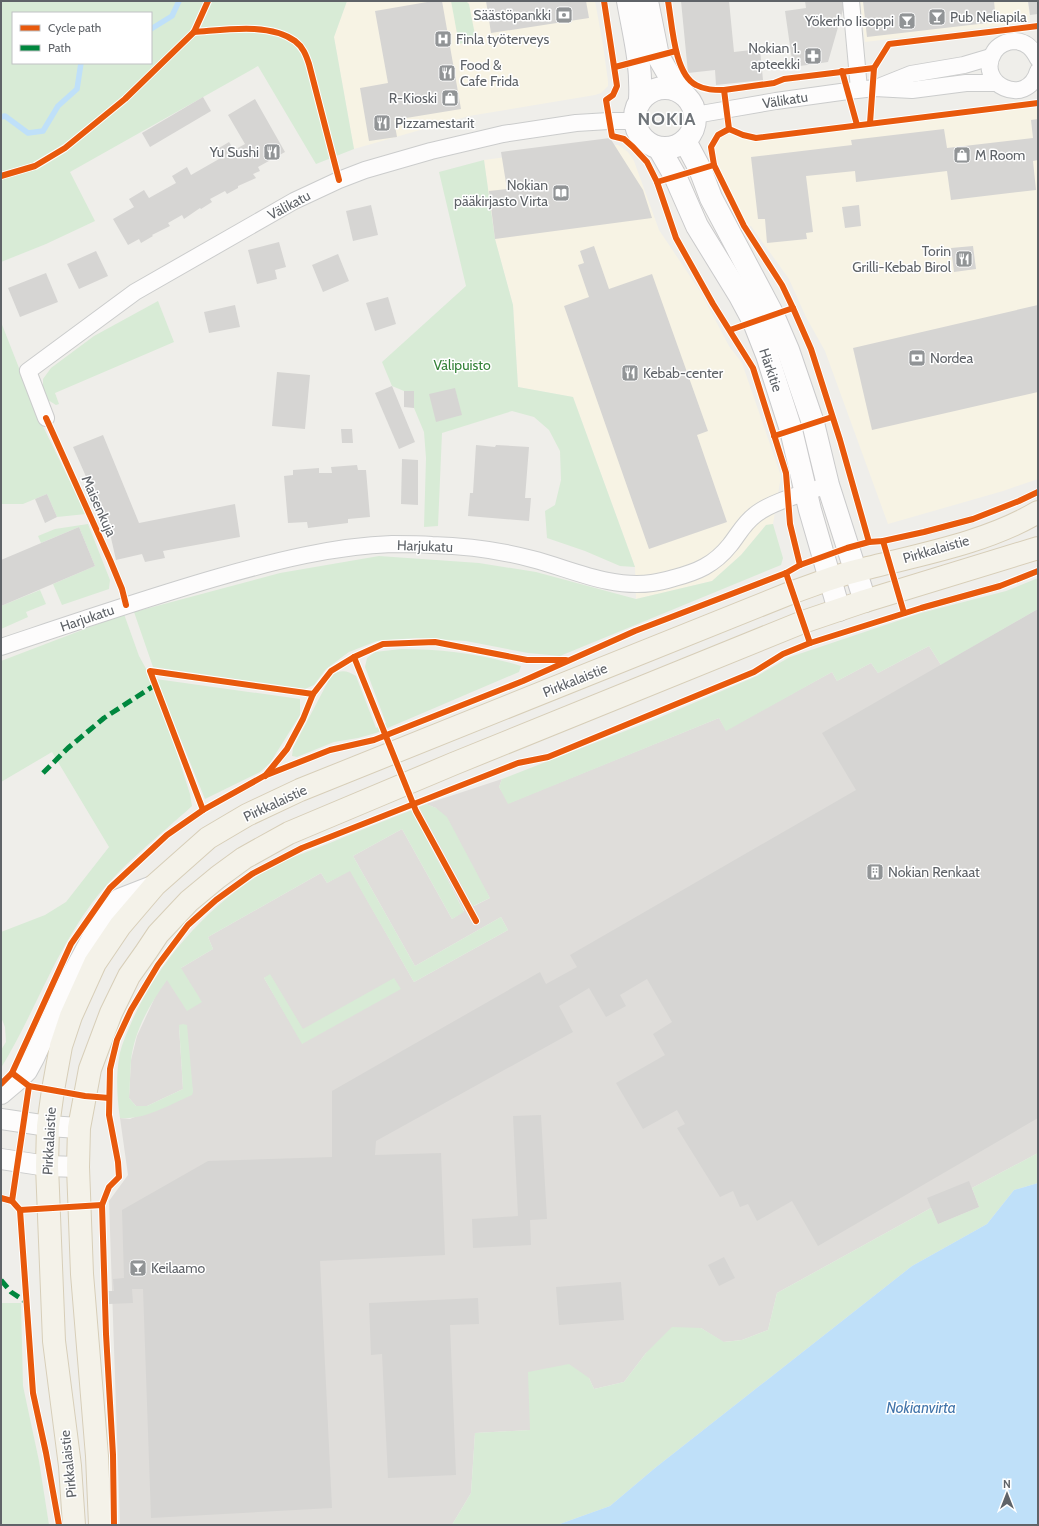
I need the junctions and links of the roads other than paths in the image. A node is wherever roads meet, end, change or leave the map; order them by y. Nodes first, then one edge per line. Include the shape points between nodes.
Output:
1 (628, 1) edge
2 (647, 1) edge
3 (851, 1) edge
4 (1037, 54) edge
5 (991, 57) junction
6 (1037, 75) edge
7 (996, 82) junction
8 (875, 88) junction
9 (859, 90) junction
10 (683, 93) junction
11 (640, 100) junction
12 (695, 115) junction
13 (635, 121) junction
14 (685, 141) junction
15 (658, 148) junction
16 (46, 418) dead end
17 (828, 485) junction
18 (807, 493) junction
19 (1038, 512) edge
20 (1038, 548) edge
21 (855, 571) junction
22 (830, 579) junction
23 (865, 601) junction
24 (839, 610) junction
25 (1, 647) edge
26 (155, 884) junction
27 (1, 1094) edge
28 (1, 1119) edge
29 (48, 1126) junction
30 (80, 1128) junction
31 (1, 1159) edge
32 (47, 1166) junction
33 (78, 1167) junction
34 (74, 1525) edge
35 (100, 1525) edge

1 - 11 main road via 640,60
2 - 10 main road via 658,56
3 - 9 street
4 - 5 street via 1028,45 1012,41 1003,43
5 - 7 street via 989,66
5 - 8 street, Välikatu via 964,65 911,74
6 - 7 street via 1030,85 1022,90 1013,91
7 - 8 street, Välikatu via 966,82 912,90
8 - 9 street, Välikatu
9 - 12 street, Välikatu
10 - 11 main road via 664,88 647,93
10 - 12 main road via 694,107
11 - 13 main road
12 - 14 main road via 695,125
13 - 15 main road via 643,138
13 - 16 street, Välikatu via 576,123 503,134 365,170 294,202 134,292 28,371
14 - 15 main road via 677,146
14 - 17 main road, Härkitie via 785,343 813,423
15 - 18 main road, Härkitie via 675,176 697,226 754,322 791,430
17 - 18 street, Harjukatu
17 - 21 main road, Härkitie
18 - 22 main road, Härkitie
18 - 25 street, Harjukatu via 755,514 714,561 698,571 653,583 616,582 487,549 392,544 357,547 257,566 126,605
19 - 21 main road, Pirkkalaistie via 998,531
20 - 23 main road, Pirkkalaistie
21 - 22 main road, Pirkkalaistie
21 - 23 main road, Härkitie
22 - 24 main road, Härkitie
22 - 26 main road, Pirkkalaistie via 272,802 208,838
23 - 24 main road, Pirkkalaistie
24 - 30 main road, Pirkkalaistie via 739,647 453,764 289,833 244,858 189,901 158,934 129,976 111,1013 90,1068
26 - 27 street via 119,899 99,925 72,975 27,1071
26 - 29 main road, Pirkkalaistie via 120,926 95,963 71,1016 61,1046
28 - 29 street
29 - 30 street
29 - 32 main road, Pirkkalaistie
30 - 33 main road, Pirkkalaistie
31 - 32 street
32 - 33 street
32 - 34 main road, Pirkkalaistie via 54,1341 70,1466
33 - 35 main road, Pirkkalaistie via 82,1274

